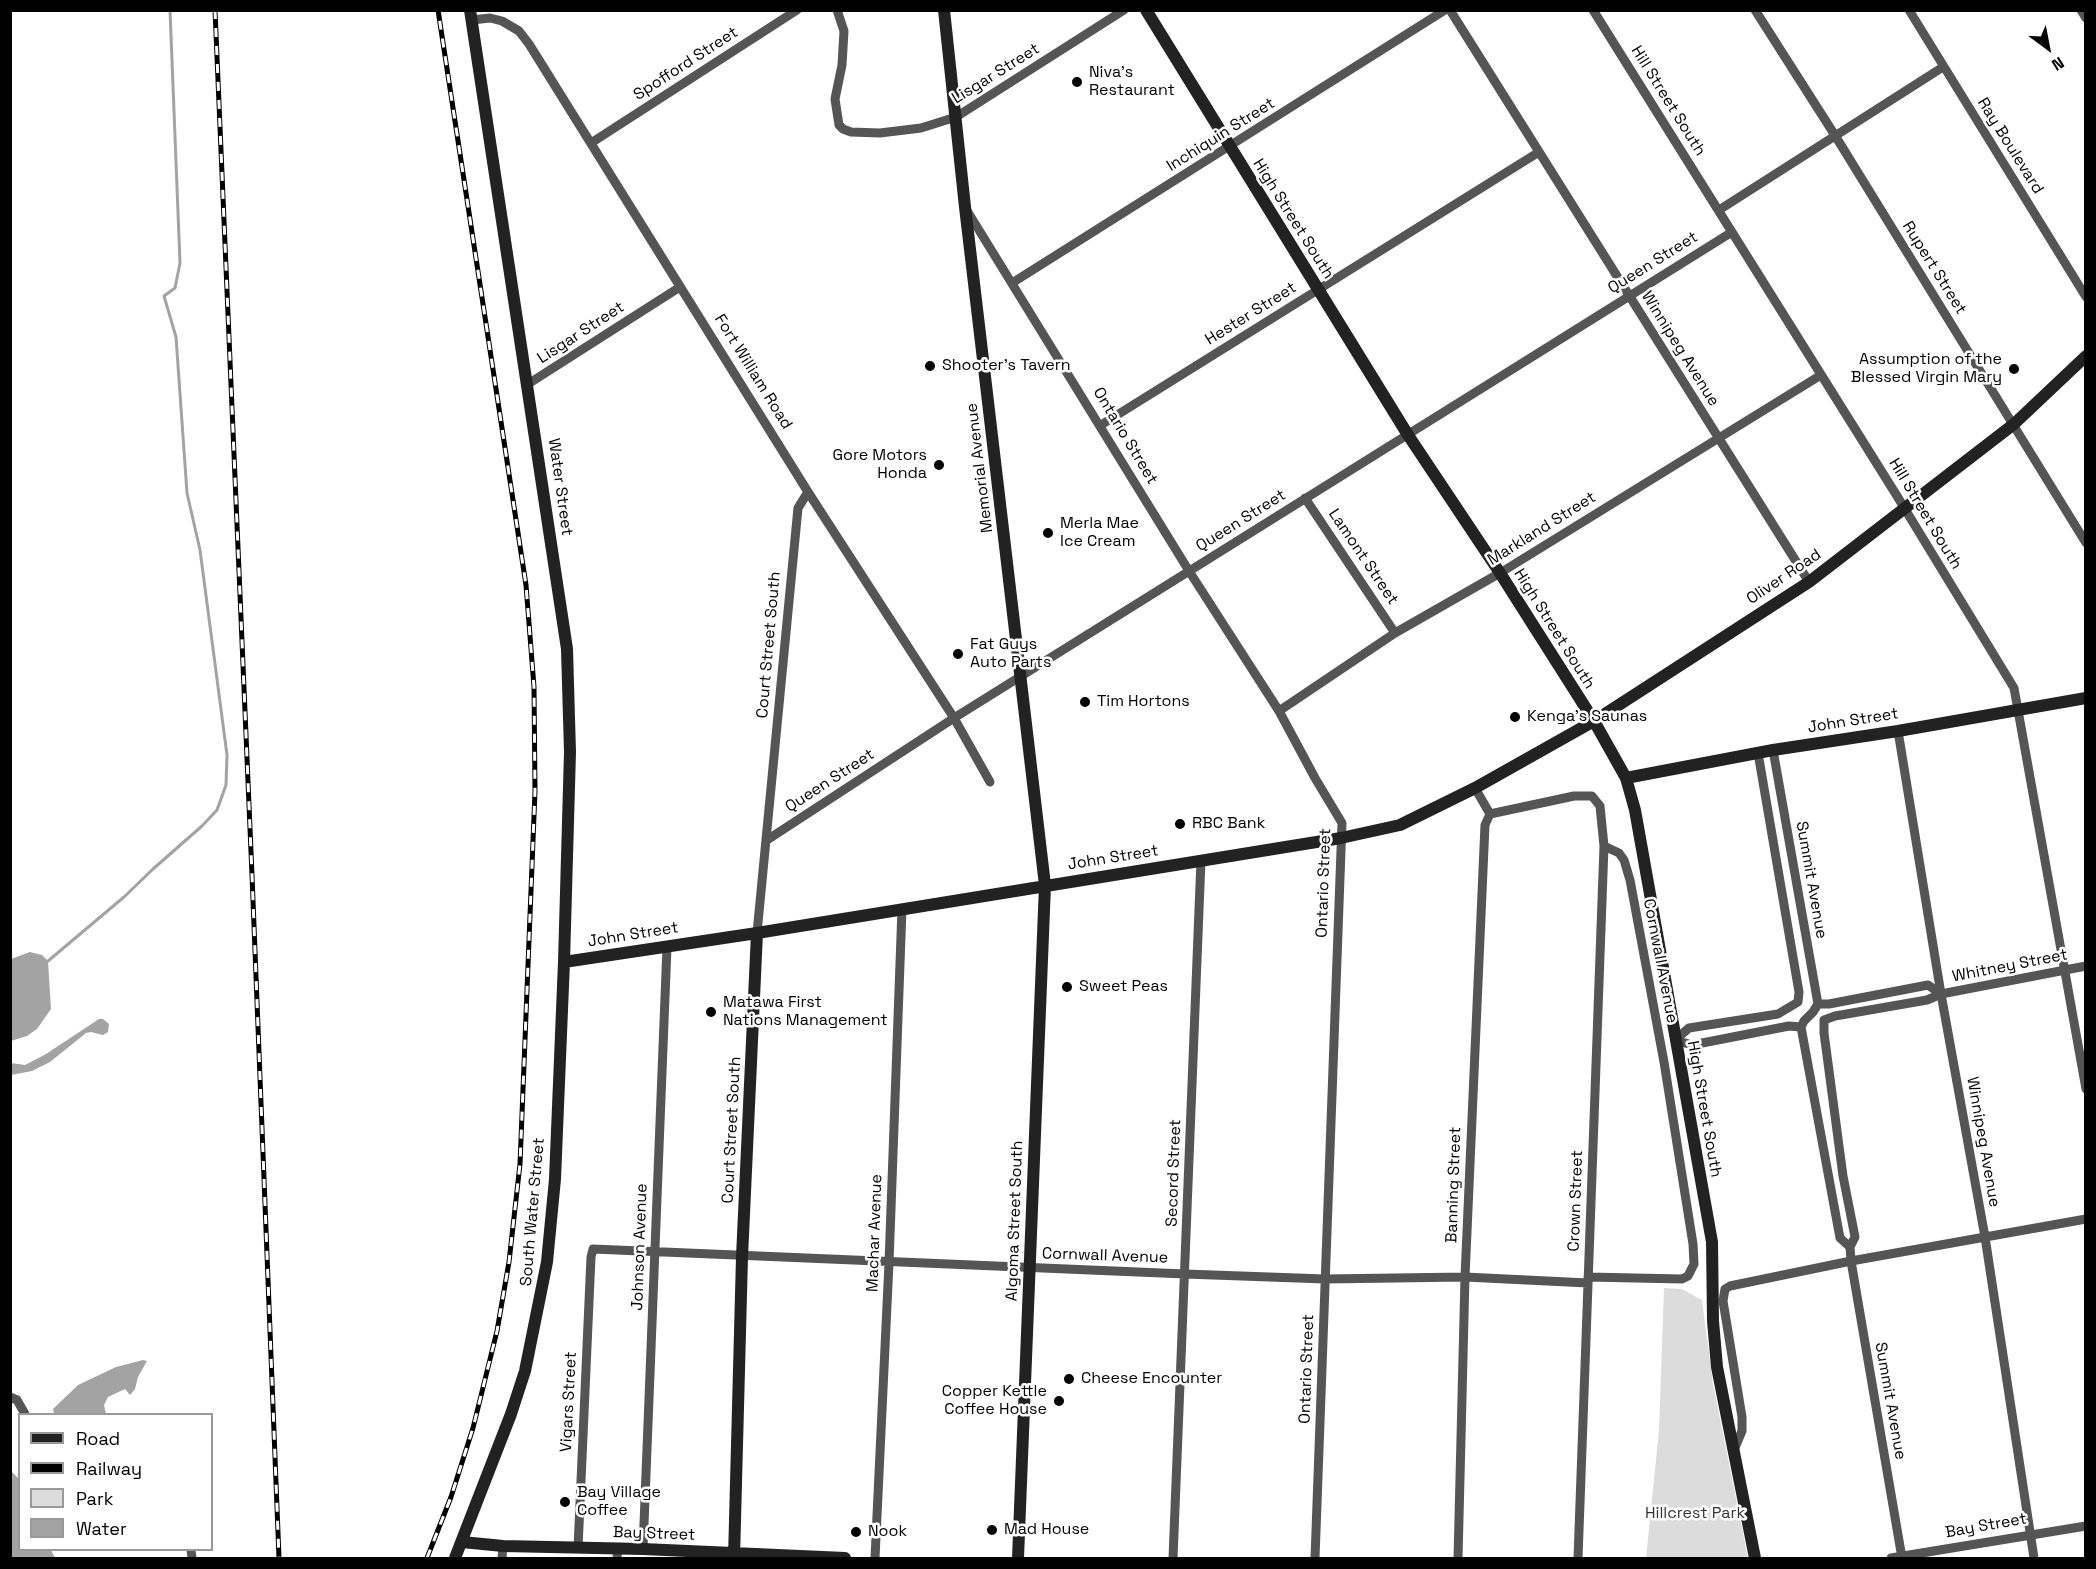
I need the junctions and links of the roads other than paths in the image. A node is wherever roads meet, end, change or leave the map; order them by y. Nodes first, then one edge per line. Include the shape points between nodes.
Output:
1 (797, 10) edge
2 (837, 10) edge
3 (944, 10) edge
4 (1124, 10) edge
5 (1146, 10) edge
6 (1445, 10) edge
7 (1450, 10) edge
8 (1593, 10) edge
9 (1755, 10) edge
10 (1909, 10) edge
11 (2081, 10) edge
12 (471, 15) edge
13 (2085, 18) edge
14 (1943, 67) junction
15 (956, 117) junction
16 (1836, 136) junction
17 (591, 143) junction
18 (1229, 147) junction
19 (1539, 152) junction
20 (965, 207) junction
21 (1719, 210) junction
22 (1732, 232) junction
23 (1012, 283) junction
24 (680, 287) junction
25 (1318, 290) junction
26 (1629, 296) junction
27 (2085, 297) edge
28 (2085, 356) edge
29 (1821, 375) junction
30 (528, 384) junction
31 (2014, 424) junction
32 (1101, 425) junction
33 (1408, 435) junction
34 (1718, 439) junction
35 (808, 492) junction
36 (1305, 498) junction
37 (1905, 509) junction
38 (2085, 543) edge
39 (1189, 571) junction
40 (1500, 573) junction
41 (1809, 582) junction
42 (1395, 633) junction
43 (1021, 677) junction
44 (2085, 698) edge
45 (2019, 710) junction
46 (1279, 711) junction
47 (954, 718) junction
48 (1594, 721) junction
49 (1898, 731) junction
50 (1773, 750) junction
51 (1758, 753) junction
52 (1626, 778) junction
53 (990, 782) dead end
54 (1475, 788) junction
55 (1490, 814) junction
56 (1341, 838) junction
57 (767, 840) junction
58 (1604, 846) junction
59 (1201, 860) junction
60 (1045, 885) junction
61 (902, 909) junction
62 (757, 933) junction
63 (667, 947) junction
64 (564, 962) junction
65 (2085, 966) edge
66 (2065, 970) junction
67 (1941, 994) junction
68 (1818, 1004) junction
69 (1824, 1020) joint
70 (1801, 1027) junction
71 (1675, 1040) junction
72 (2085, 1089) edge
73 (1843, 1176) junction
74 (1829, 1178) junction
75 (2085, 1219) edge
76 (1985, 1237) junction
77 (1850, 1248) junction
78 (655, 1251) junction
79 (591, 1257) joint
80 (742, 1257) junction
81 (1851, 1261) junction
82 (889, 1263) junction
83 (1030, 1269) junction
84 (1185, 1274) junction
85 (1465, 1277) junction
86 (1325, 1279) junction
87 (1588, 1280) junction
88 (14, 1399) edge
89 (25, 1413) edge
90 (1734, 1450) junction
91 (2085, 1526) edge
92 (2030, 1535) junction
93 (462, 1542) junction
94 (578, 1548) junction
95 (643, 1549) junction
96 (503, 1552) edge
97 (617, 1554) edge
98 (735, 1556) edge
99 (455, 1558) edge
100 (845, 1558) edge
101 (875, 1558) edge
102 (1018, 1558) edge
103 (1173, 1558) edge
104 (1315, 1558) edge
105 (1458, 1558) edge
106 (1578, 1558) edge
107 (1755, 1558) edge
108 (1891, 1558) edge
109 (1902, 1558) edge
110 (2034, 1558) edge

1 - 17 street, Spofford Street
2 - 15 street, Lisgar Street via 844,31 835,99 843,129 880,133 921,128
3 - 15 main road, Memorial Avenue
4 - 15 street, Lisgar Street
5 - 18 main road, High Street South
6 - 18 street, Inchiquin Street
7 - 19 street, Winnipeg Avenue
8 - 21 street, Hill Street South
9 - 16 street, Rupert Street
10 - 14 street, Ray Boulevard
11 - 13 street
12 - 17 street, Fort William Road via 502,21 519,31
12 - 30 main road, Water Street
14 - 16 street
14 - 27 street, Ray Boulevard
15 - 20 main road, Memorial Avenue
16 - 21 street
16 - 31 street, Rupert Street
17 - 24 street, Fort William Road
18 - 23 street, Inchiquin Street
18 - 25 main road, High Street South
19 - 25 street, Hester Street
19 - 26 street, Winnipeg Avenue
20 - 23 street, Ontario Street
20 - 43 main road, Memorial Avenue
21 - 22 street, Hill Street South
22 - 26 street, Queen Street
22 - 29 street, Hill Street South
23 - 32 street, Ontario Street
24 - 30 street, Lisgar Street
24 - 35 street, Fort William Road
25 - 32 street, Hester Street
25 - 33 main road, High Street South
26 - 33 street, Queen Street
26 - 34 street, Winnipeg Avenue
28 - 31 main road, Oliver Road
29 - 34 street, Markland Street
29 - 37 street, Hill Street South
30 - 64 main road, Water Street via 567,649 570,752
31 - 37 main road, Oliver Road
31 - 38 street, Rupert Street
32 - 39 street, Ontario Street
33 - 36 street, Queen Street
33 - 40 main road, High Street South
34 - 40 street, Markland Street
34 - 41 street, Winnipeg Avenue
35 - 47 street, Fort William Road
35 - 57 street, Court Street South via 798,508
36 - 39 street, Queen Street
36 - 42 street, Lamont Street
37 - 41 main road, Oliver Road
37 - 45 street, Hill Street South via 2014,688
39 - 43 street, Queen Street
39 - 46 street, Ontario Street
40 - 42 street, Markland Street
40 - 48 main road, High Street South
41 - 48 main road, Oliver Road
42 - 46 street, Markland Street
43 - 47 street, Queen Street
43 - 60 main road, Memorial Avenue
44 - 45 main road, John Street
45 - 49 main road, John Street
45 - 66 street, Hill Street South
46 - 56 street, Ontario Street via 1342,823
47 - 53 street, Fort William Road
47 - 57 street, Queen Street
48 - 52 main road, High Street South
48 - 54 main road, Oliver Road
49 - 50 main road, John Street
49 - 67 street, Winnipeg Avenue
50 - 51 main road, John Street
50 - 68 street, Summit Avenue
51 - 52 main road, John Street
51 - 71 street, Summit Avenue via 1798,1002 1778,1014 1689,1028
52 - 71 main road, High Street South
54 - 55 street
54 - 56 main road, John Street via 1400,825
55 - 58 street via 1574,796 1592,796 1600,806
55 - 85 street, Banning Street via 1484,836
56 - 59 main road, John Street
56 - 86 street, Ontario Street
57 - 62 street, Court Street South
58 - 87 street, Crown Street
58 - 87 street, Cornwall Avenue via 1619,853 1629,880 1664,1062 1694,1264 1682,1279
59 - 60 main road, John Street
59 - 84 street, Secord Street
60 - 61 main road, John Street
60 - 83 main road, Algoma Street South
61 - 62 main road, John Street
61 - 82 street, Machar Avenue
62 - 63 main road, John Street
62 - 80 main road, Court Street South
63 - 64 main road, John Street
63 - 78 street, Johnson Avenue
64 - 93 main road, South Water Street via 555,1179 541,1300 511,1414
65 - 66 street, Whitney Street
66 - 67 street, Whitney Street
66 - 72 street, Hill Street South
67 - 68 street, Whitney Street via 1928,985
67 - 69 street, Whitney Street
67 - 76 street, Winnipeg Avenue
68 - 70 street
69 - 73 street, Summit Avenue
70 - 71 street via 1692,1045
70 - 74 street, Summit Avenue
71 - 90 main road, High Street South via 1712,1242 1717,1367
73 - 74 street
73 - 77 street, Summit Avenue via 1855,1237
74 - 77 street, Summit Avenue via 1840,1238
75 - 76 street
76 - 81 street
76 - 92 street, Winnipeg Avenue
77 - 81 street, Summit Avenue
78 - 79 street, Cornwall Avenue via 593,1249
78 - 80 street, Cornwall Avenue
78 - 95 street, Johnson Avenue
79 - 94 street, Vigars Street
80 - 82 street, Cornwall Avenue
80 - 98 main road, Court Street South
81 - 90 street via 1725,1289 1724,1309 1742,1417 1742,1431
81 - 109 street, Summit Avenue
82 - 83 street, Cornwall Avenue
82 - 101 street, Machar Avenue
83 - 84 street, Cornwall Avenue
83 - 102 main road, Algoma Street South
84 - 86 street, Cornwall Avenue
84 - 103 street, Secord Street
85 - 86 street, Cornwall Avenue
85 - 87 street, Cornwall Avenue
85 - 105 street, Banning Street
86 - 104 street, Ontario Street
87 - 106 street, Crown Street
88 - 89 street
90 - 107 main road, High Street South
91 - 92 street, Bay Street
92 - 109 street, Bay Street
92 - 110 street, Winnipeg Avenue
93 - 96 main road, Bay Street
93 - 99 main road, South Water Street
94 - 96 main road, Bay Street
94 - 97 main road, Bay Street
95 - 97 main road, Bay Street
95 - 98 main road, Bay Street
98 - 100 main road, Bay Street
108 - 109 street, Bay Street

